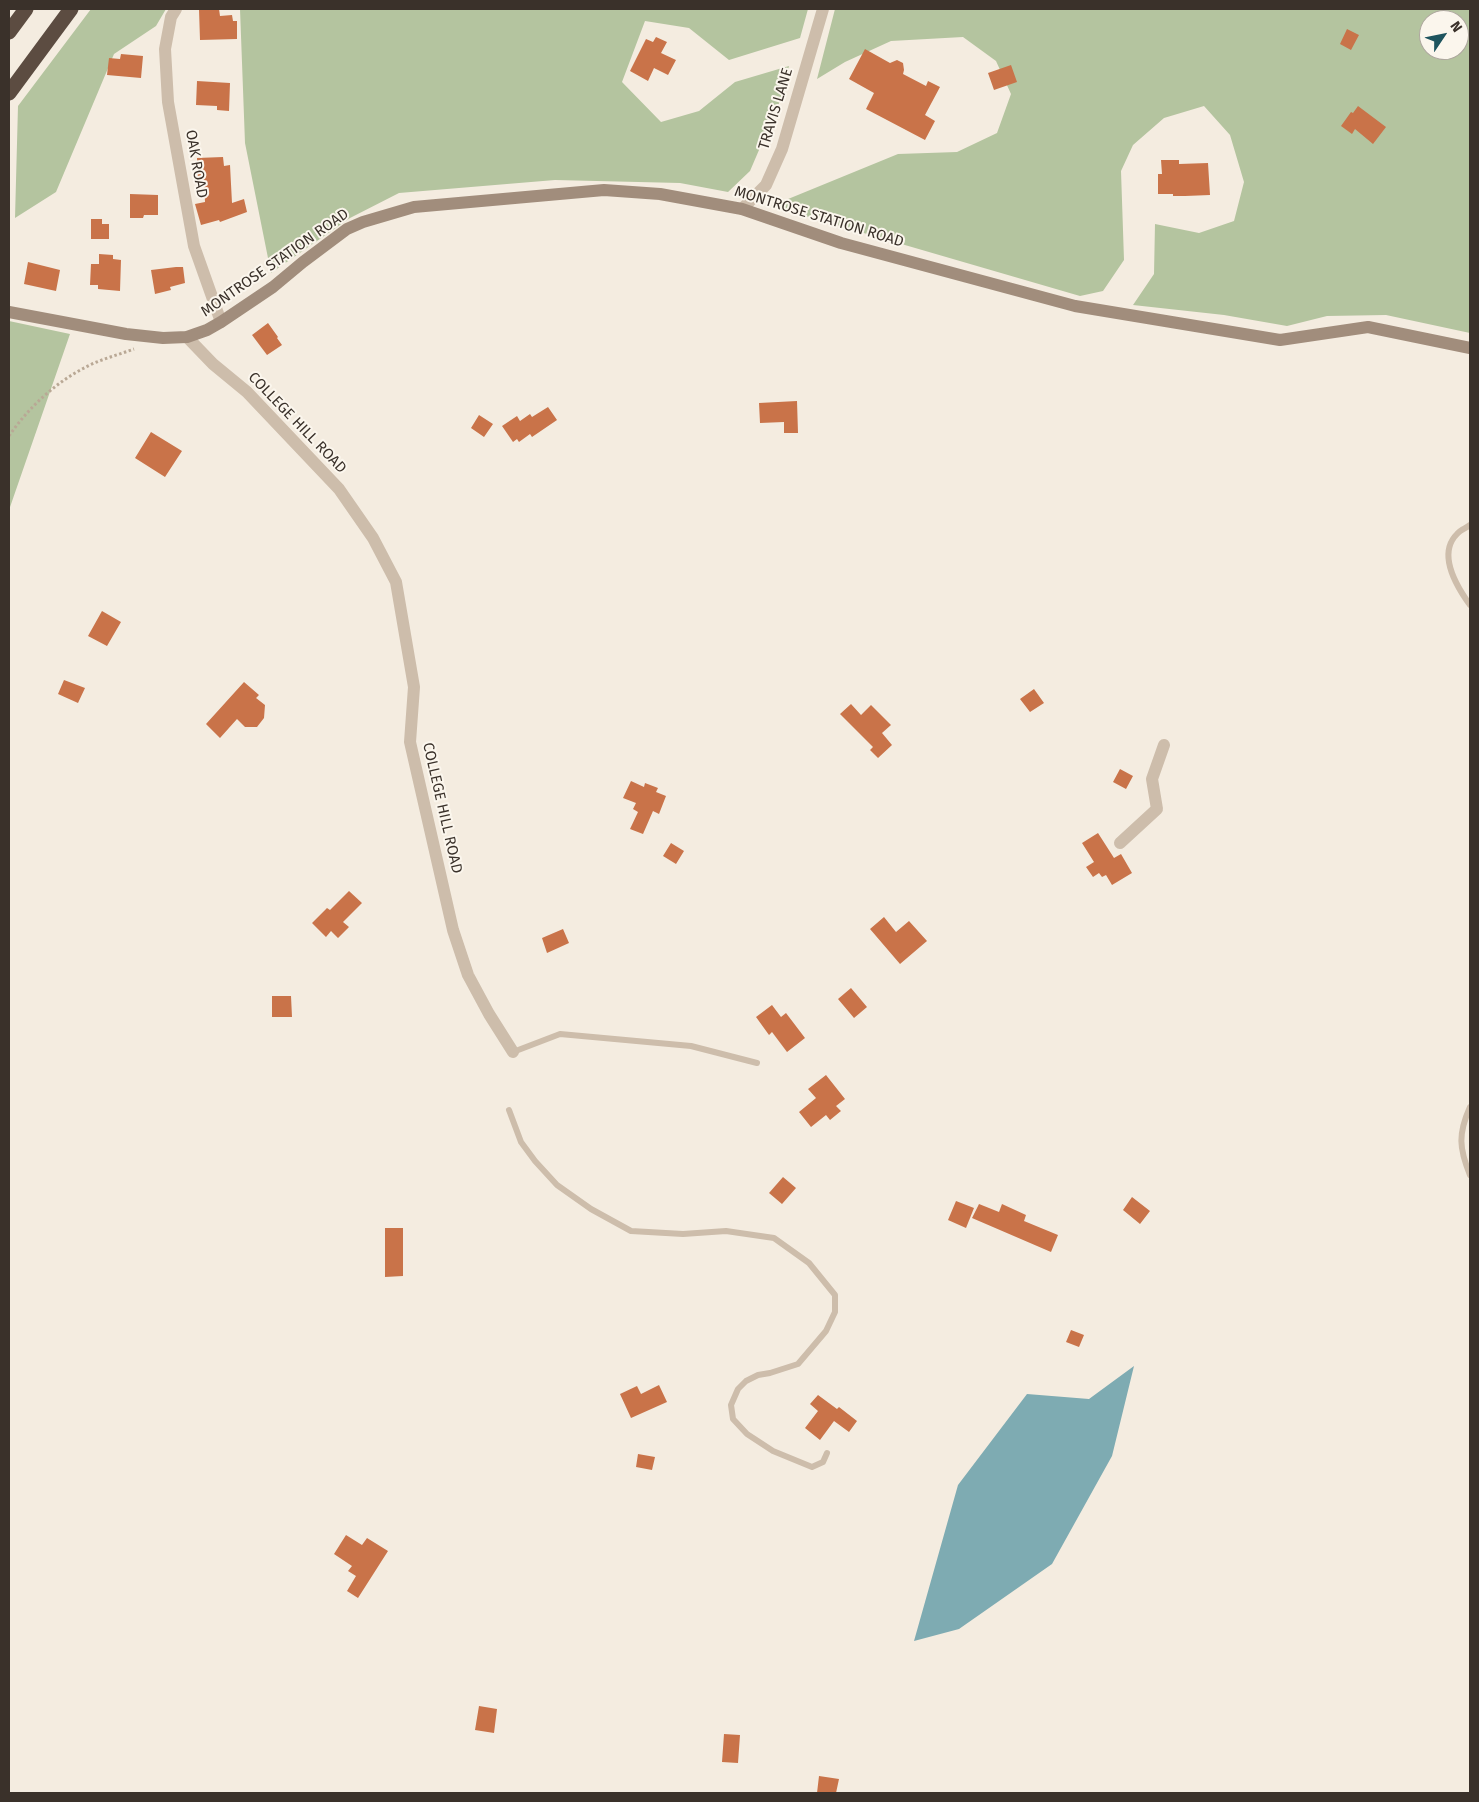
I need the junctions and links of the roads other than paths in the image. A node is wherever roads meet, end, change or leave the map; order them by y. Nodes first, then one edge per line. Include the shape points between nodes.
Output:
1 (26, 9) edge
2 (71, 9) edge
3 (176, 9) edge
4 (824, 9) edge
5 (9, 32) edge
6 (9, 93) edge
7 (742, 209) junction
8 (9, 312) edge
9 (221, 322) junction
10 (187, 337) junction
11 (1470, 348) edge
12 (1470, 525) edge
13 (1470, 605) edge
14 (1164, 745) dead end
15 (1120, 843) dead end
16 (513, 1052) joint
17 (757, 1063) dead end
18 (1470, 1108) edge
19 (509, 1110) dead end
20 (1470, 1175) edge
21 (827, 1453) dead end

1 - 5 highway
2 - 6 highway
3 - 9 street, OAK ROAD via 171,16 165,49 168,102 194,246
4 - 7 street, TRAVIS LANE via 782,149 766,185
7 - 9 street, MONTROSE STATION ROAD via 660,194 604,190 414,207 347,229 273,287
7 - 11 street, MONTROSE STATION ROAD via 842,243 1075,306 1280,340 1368,327
8 - 10 street, MONTROSE STATION ROAD via 126,334
9 - 10 street, MONTROSE STATION ROAD
10 - 16 street, COLLEGE HILL ROAD via 247,392 339,489 374,538 396,582 414,687 410,742 453,930 468,975
12 - 13 lane via 1457,534 1449,548 1450,566 1457,587
14 - 15 street via 1152,779 1157,809
16 - 17 lane via 560,1034 691,1046
18 - 20 lane via 1460,1134
19 - 21 lane via 521,1142 557,1185 631,1231 683,1234 726,1231 774,1238 809,1263 835,1295 835,1312 826,1331 798,1364 758,1374 746,1381 738,1389 731,1405 733,1419 747,1434 774,1451 812,1467 823,1462

